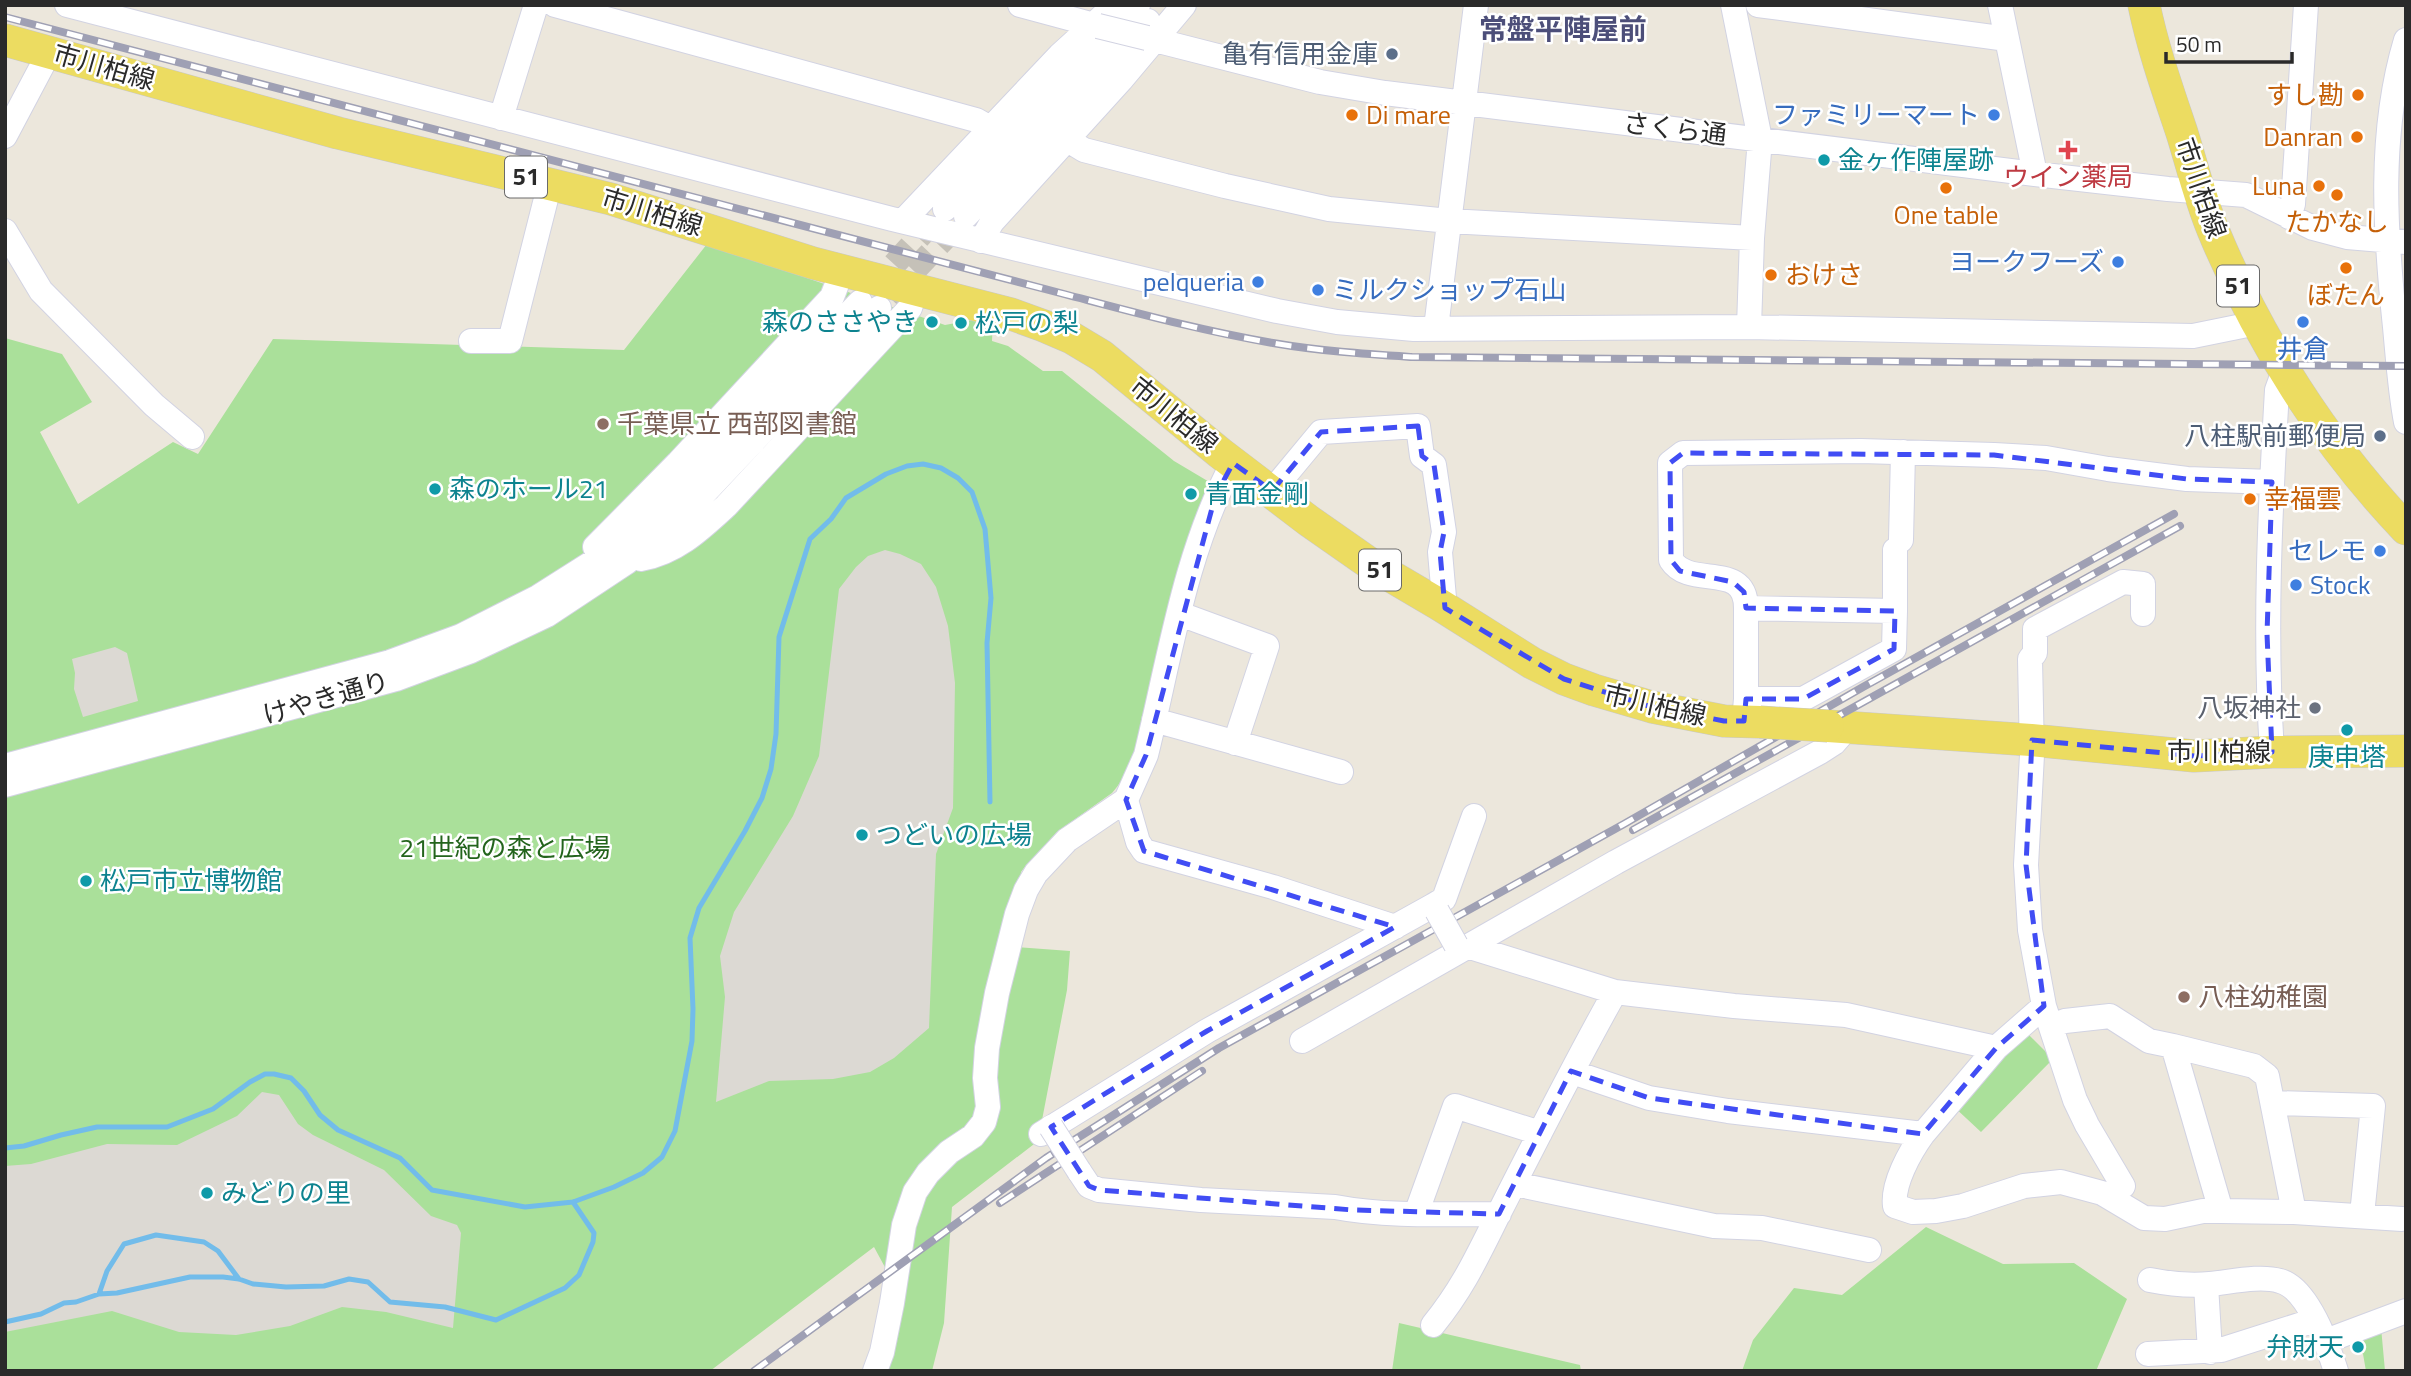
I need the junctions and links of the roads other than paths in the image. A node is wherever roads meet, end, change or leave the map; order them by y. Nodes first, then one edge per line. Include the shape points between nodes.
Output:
1 (67, 5) edge
2 (536, 5) edge
3 (555, 5) edge
4 (1020, 5) edge
5 (1115, 5) edge
6 (1138, 5) edge
7 (1163, 5) edge
8 (1184, 5) edge
9 (1476, 5) edge
10 (1733, 5) edge
11 (1758, 5) edge
12 (2000, 5) edge
13 (2144, 5) edge
14 (2306, 5) edge
15 (1879, 14) edge
16 (1096, 25) junction
17 (1150, 39) junction
18 (2007, 39) junction
19 (5, 40) edge
20 (2406, 40) edge
21 (50, 51) junction
22 (1464, 104) junction
23 (2398, 113) edge
24 (501, 118) junction
25 (990, 128) junction
26 (5, 136) edge
27 (1066, 139) junction
28 (1760, 139) junction
29 (2035, 174) junction
30 (550, 183) junction
31 (2200, 191) junction
32 (2290, 217) junction
33 (902, 221) junction
34 (1449, 221) junction
35 (5, 231) edge
36 (1752, 238) junction
37 (981, 241) junction
38 (2397, 242) edge
39 (842, 271) junction
40 (916, 290) junction
41 (869, 305) tunnel mouth
42 (2257, 323) junction
43 (1749, 327) junction
44 (1436, 328) junction
45 (471, 341) dead end
46 (2287, 374) junction
47 (2405, 417) edge
48 (192, 437) dead end
49 (1903, 452) junction
50 (1233, 463) junction
51 (2272, 482) junction
52 (1272, 491) junction
53 (2406, 529) edge
54 (623, 553) junction
55 (577, 573) junction
56 (1440, 605) junction
57 (1746, 608) junction
58 (1895, 611) junction
59 (1180, 614) junction
60 (2143, 614) dead end
61 (1750, 714) junction
62 (1154, 720) junction
63 (1838, 727) junction
64 (2031, 740) junction
65 (1235, 743) junction
66 (2406, 751) edge
67 (2272, 752) junction
68 (5, 766) edge
69 (1341, 772) dead end
70 (5, 785) edge
71 (1126, 800) junction
72 (1474, 816) dead end
73 (1435, 908) junction
74 (1395, 927) junction
75 (1460, 947) junction
76 (1615, 992) junction
77 (2048, 1016) junction
78 (1302, 1041) dead end
79 (2173, 1046) junction
80 (1996, 1048) junction
81 (1572, 1072) junction
82 (2274, 1103) junction
83 (1540, 1133) junction
84 (1923, 1134) junction
85 (1516, 1184) junction
86 (2123, 1186) dead end
87 (2221, 1211) junction
88 (2294, 1212) junction
89 (1416, 1214) junction
90 (1499, 1214) junction
91 (2362, 1215) junction
92 (2402, 1219) dead end
93 (1869, 1250) dead end
94 (2150, 1280) dead end
95 (2206, 1285) junction
96 (2406, 1311) edge
97 (1433, 1325) dead end
98 (2320, 1330) junction
99 (2210, 1352) junction
100 (2148, 1354) dead end
101 (874, 1371) edge
102 (2336, 1371) edge

1 - 24 street
2 - 24 street
3 - 25 street via 976,120
4 - 16 street, さくら通
5 - 16 street
6 - 7 street via 955,212
8 - 17 street
9 - 22 street
10 - 28 street
11 - 15 street
12 - 18 street
13 - 31 main road, 市川柏線 / 51
14 - 32 street
15 - 18 street
16 - 17 street, さくら通, bridge
16 - 25 street via 1060,55
17 - 22 street, さくら通 via 1320,82
17 - 27 street via 1121,80
18 - 29 street
19 - 21 main road, 市川柏線 / 51
20 - 23 street
21 - 26 street
21 - 30 main road, 市川柏線 / 51 via 338,133
22 - 28 street, さくら通
22 - 34 street
23 - 38 street via 2387,170
24 - 33 street
25 - 33 street
27 - 34 street via 1084,150 1225,187 1329,209
27 - 37 street via 992,222
28 - 29 street, さくら通
28 - 36 street
29 - 31 street, さくら通
30 - 39 main road, 市川柏線 / 51
30 - 45 street via 510,341
31 - 32 street, さくら通 via 2246,195
31 - 42 main road, 市川柏線 / 51 via 2212,228
32 - 38 street, さくら通 via 2347,237
33 - 37 street
34 - 36 street
34 - 44 street
35 - 48 street via 41,292
36 - 43 street
37 - 44 street via 1289,313 1337,322
38 - 47 street
39 - 40 main road, 市川柏線 / 51
39 - 55 street via 832,297 591,552
40 - 50 main road, 市川柏線 / 51 via 1011,314 1073,338 1102,356
40 - 54 street via 910,308 726,506 676,547 654,557
41 - 54 street via 679,520
42 - 43 street via 2193,336
42 - 46 main road, 市川柏線 / 51
43 - 44 street
46 - 51 street via 2277,390
46 - 53 main road, 市川柏線 / 51 via 2364,481
49 - 51 street via 2046,458 2187,479
49 - 57 street via 1683,453 1675,457 1670,463 1671,560 1680,571 1740,586
49 - 58 street
50 - 52 main road, 市川柏線 / 51
50 - 59 street via 1199,539
51 - 67 street via 2267,634
52 - 56 main road, 市川柏線 / 51 via 1372,565
52 - 56 street via 1321,432 1418,426 1422,456 1434,465 1444,532 1440,552 1444,598
54 - 55 street, けやき通り
54 - 70 street, けやき通り via 547,614 471,651 396,679
55 - 68 street, けやき通り via 461,636 390,662
56 - 61 main road, 市川柏線 / 51 via 1532,663 1574,683 1652,707 1724,721
57 - 58 street
57 - 61 street
58 - 61 street via 1894,649 1803,699
59 - 62 street
59 - 65 street via 1267,646
60 - 64 street via 2143,584 2123,582 2035,629 2035,653 2030,659
61 - 63 main road, 市川柏線 / 51, bridge
62 - 65 street
62 - 71 street via 1146,755
63 - 64 main road, 市川柏線 / 51
63 - 75 street via 1834,743 1820,752
64 - 67 main road, 市川柏線 / 51 via 2194,756
64 - 77 street via 2026,865 2030,930
65 - 69 street
66 - 67 main road, 市川柏線 / 51
71 - 74 street via 1144,851
71 - 101 street via 1067,840 1026,890 987,1048 984,1122 928,1173 915,1192
72 - 73 street via 1444,899
73 - 74 street
73 - 75 street, bridge
74 - 89 street, bridge via 1207,1031 1046,1130 1089,1186 1099,1190
75 - 76 street
75 - 78 street
76 - 80 street via 1846,1015
76 - 81 street
77 - 79 street via 2065,1021 2110,1016 2149,1041
77 - 80 street
77 - 86 street via 2075,1100
79 - 82 street via 2254,1066 2267,1076
79 - 87 street
80 - 84 street
81 - 83 street
81 - 84 street via 1649,1098
82 - 88 street
82 - 91 street via 2373,1106
83 - 85 street
83 - 89 street via 1455,1106
84 - 87 street via 1898,1182 1894,1200 1895,1206 1913,1212 1963,1206 2024,1186 2061,1182 2102,1193 2144,1217 2165,1219
85 - 90 street
85 - 93 street via 1714,1226 1762,1228
87 - 88 street
88 - 91 street
89 - 90 street
90 - 97 street via 1477,1261
91 - 92 street
94 - 95 street
95 - 98 street via 2281,1281 2297,1292
95 - 99 street
96 - 98 street
98 - 99 street
98 - 102 street
99 - 100 street

